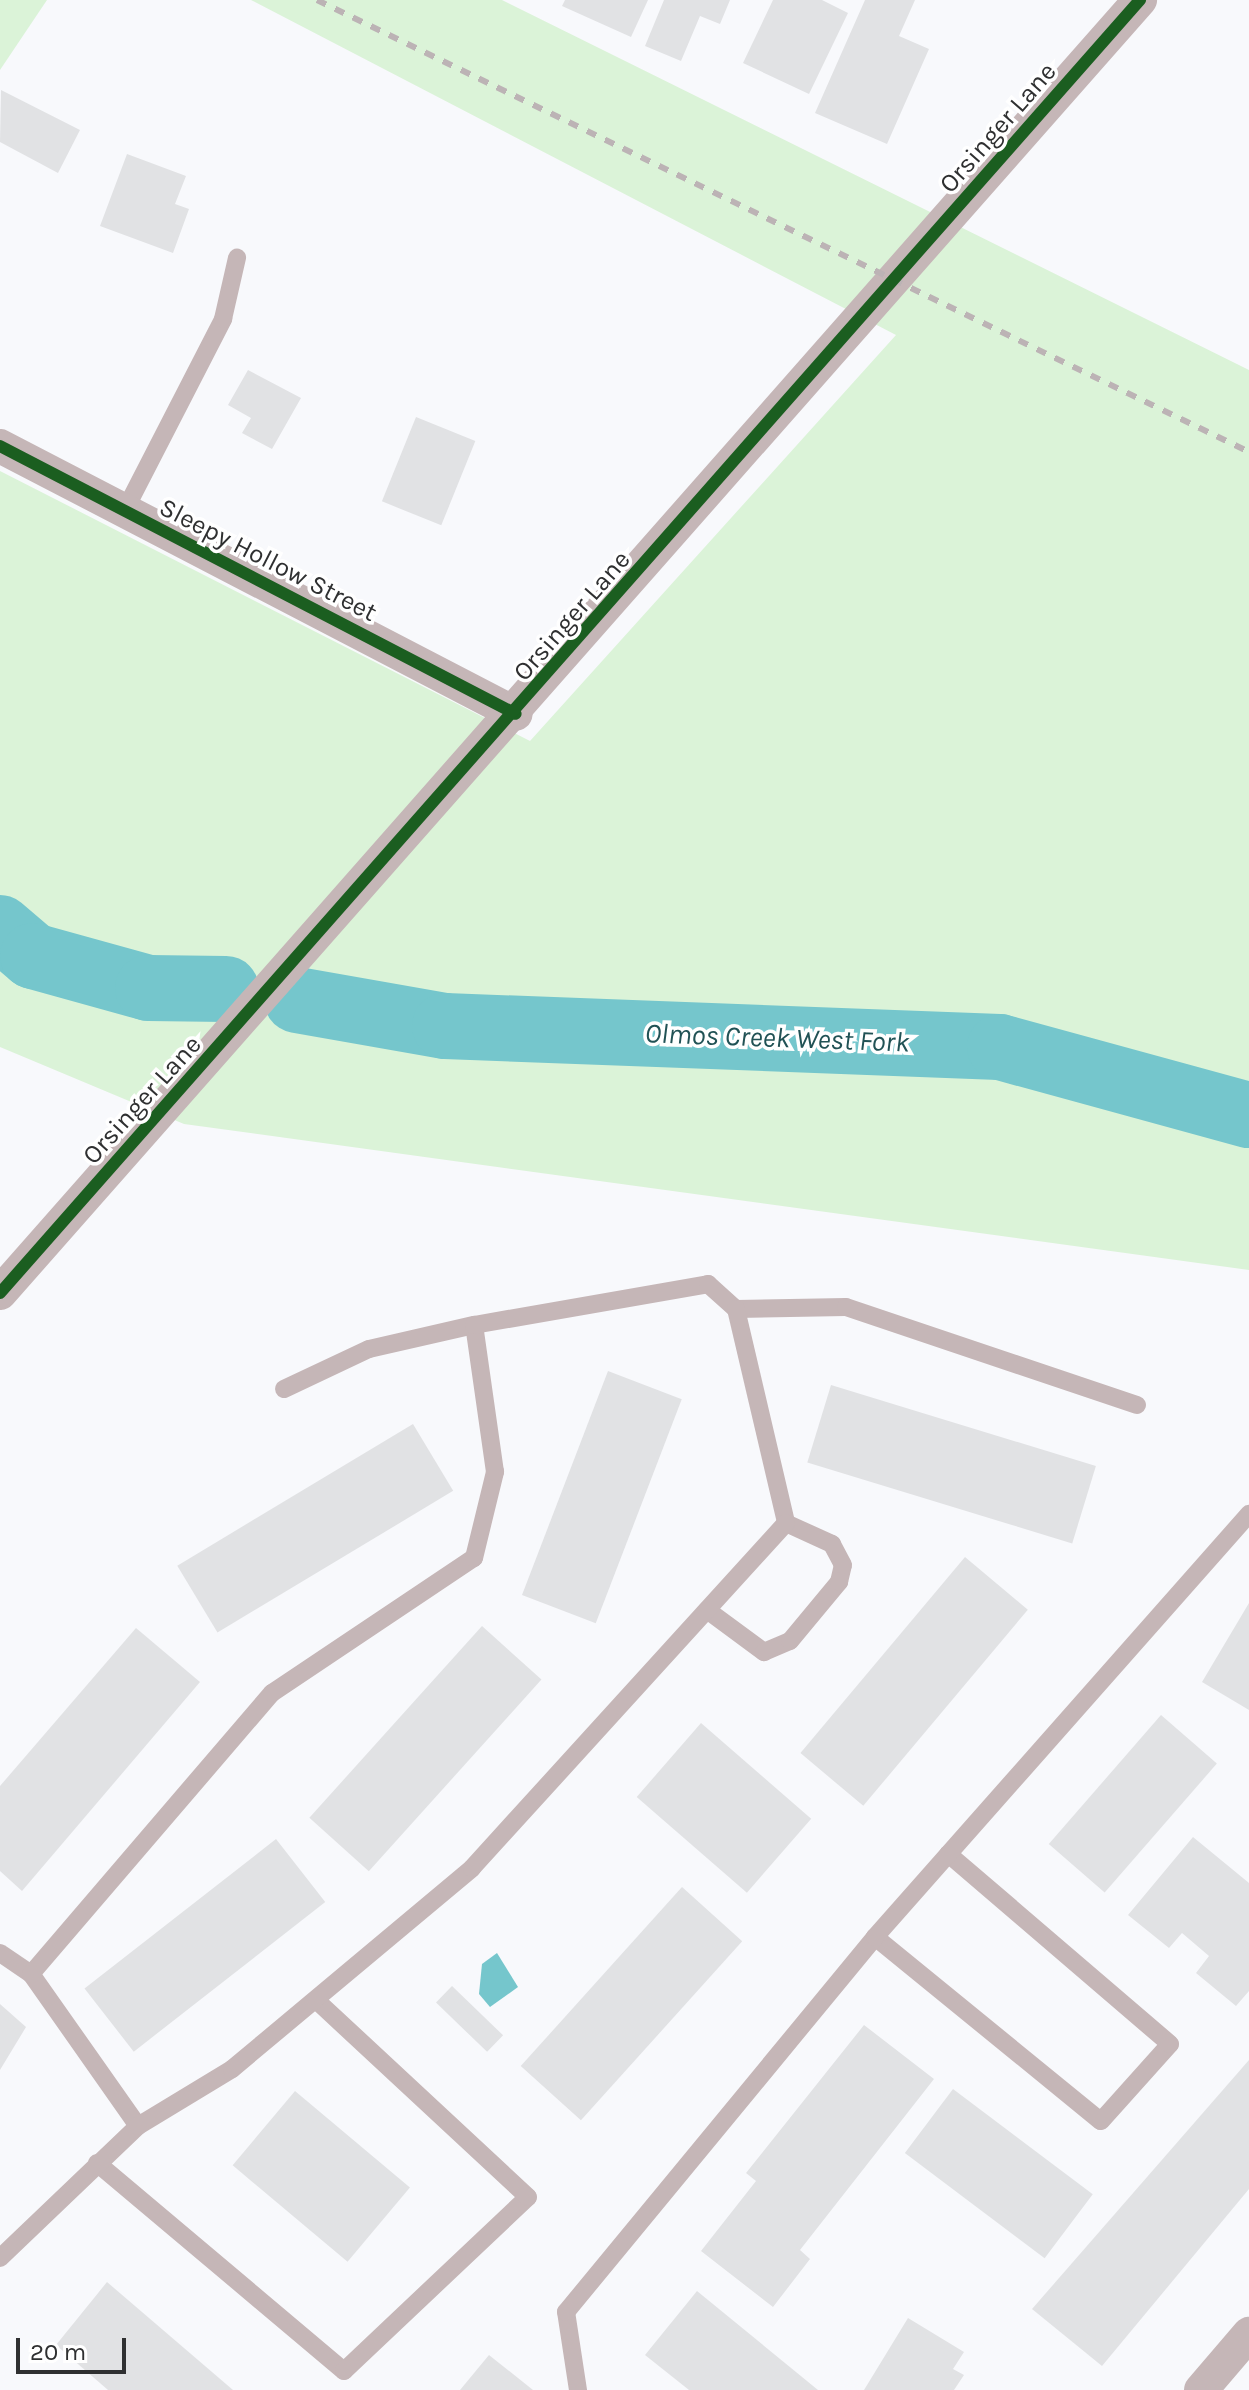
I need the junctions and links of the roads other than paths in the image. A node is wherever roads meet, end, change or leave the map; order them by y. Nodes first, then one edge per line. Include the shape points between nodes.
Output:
1 (1140, 0) edge
2 (237, 258) dead end
3 (0, 446) edge
4 (125, 510) junction
5 (516, 714) junction
6 (0, 1293) edge
7 (736, 1309) junction
8 (474, 1325) junction
9 (284, 1389) dead end
10 (1137, 1405) dead end
11 (1249, 1514) edge
12 (786, 1523) junction
13 (707, 1610) junction
14 (948, 1854) junction
15 (875, 1937) junction
16 (0, 1953) edge
17 (31, 1974) junction
18 (316, 2000) junction
19 (138, 2126) junction
20 (97, 2163) junction
21 (3, 2250) edge
22 (1249, 2334) edge
23 (578, 2390) edge
24 (1201, 2390) edge

1 - 5 street, Orsinger Lane
2 - 4 lane via 223,319
3 - 4 street, Sleepy Hollow Street
4 - 5 street, Sleepy Hollow Street
5 - 6 street, Orsinger Lane
7 - 8 lane via 708,1284
7 - 10 lane via 846,1307
7 - 12 lane
8 - 9 lane via 369,1349
8 - 17 lane via 495,1472 474,1558 272,1693
11 - 14 lane
12 - 13 lane
12 - 13 lane via 832,1544 843,1565 839,1582 790,1641 764,1652
13 - 18 lane via 472,1868
14 - 15 lane
14 - 15 lane via 1170,2044 1101,2121
15 - 23 lane via 566,2312
16 - 17 lane
17 - 19 lane
18 - 19 lane via 232,2069
18 - 20 lane via 528,2197 344,2371
19 - 20 lane
20 - 21 lane
22 - 24 street

